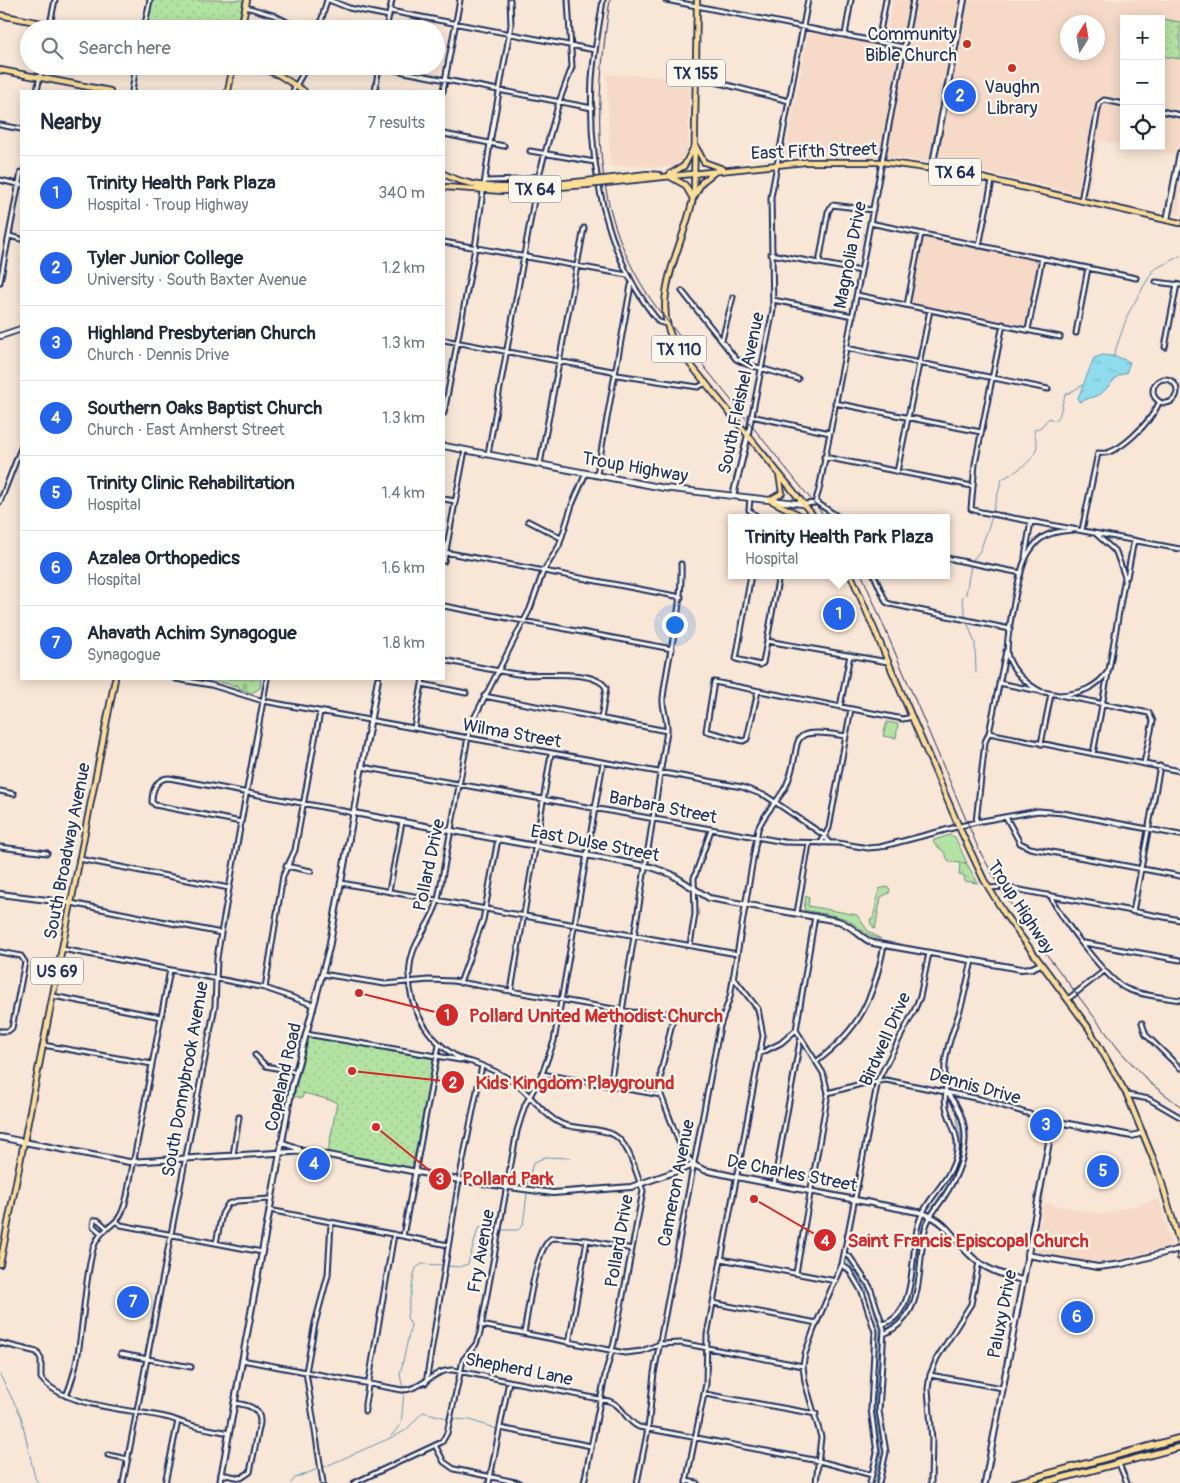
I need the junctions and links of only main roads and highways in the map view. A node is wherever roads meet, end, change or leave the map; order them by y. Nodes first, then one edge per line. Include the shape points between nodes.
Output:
1 (247, 0) edge
2 (696, 3) edge
3 (0, 15) edge
4 (20, 20) edge
5 (243, 20) edge
6 (0, 70) edge
7 (20, 74) edge
8 (25, 75) edge
9 (231, 75) edge
10 (279, 75) edge
11 (105, 90) edge
12 (228, 90) edge
13 (302, 90) edge
14 (695, 146) junction
15 (717, 170) junction
16 (725, 170) junction
17 (695, 172) junction
18 (445, 174) edge
19 (665, 175) junction
20 (586, 183) junction
21 (485, 186) junction
22 (445, 187) edge
23 (693, 198) junction
24 (1180, 223) edge
25 (20, 329) edge
26 (0, 336) edge
27 (445, 446) edge
28 (778, 472) junction
29 (770, 500) junction
30 (804, 504) junction
31 (797, 514) edge
32 (813, 514) edge
33 (853, 579) edge
34 (115, 680) edge
35 (0, 1137) edge
36 (24, 1142) junction
37 (1180, 1245) edge
38 (0, 1264) edge
39 (1180, 1438) edge
40 (1180, 1447) edge
41 (1016, 1483) edge
42 (1043, 1483) edge

1 - 5 main road
2 - 14 main road, TX 155
3 - 4 main road
6 - 7 main road
8 - 11 main road
9 - 12 main road
10 - 13 main road
14 - 16 main road via 704,162
14 - 17 main road, TX 155
14 - 19 main road via 684,166
15 - 16 main road, East Fifth Street / TX 64
15 - 17 main road, East Fifth Street / TX 64
15 - 23 main road via 702,182
16 - 24 main road, East Fifth Street / TX 64 via 834,161 882,162 932,168
17 - 19 main road, East Fifth Street / TX 64
17 - 23 main road, TX 110
18 - 21 main road, TX 64
19 - 20 main road, TX 64, bridge via 647,174
19 - 23 main road via 685,185
20 - 21 main road, TX 64
20 - 21 main road, TX 64 via 536,189
21 - 22 main road, TX 64
23 - 28 main road, TX 110 via 666,288 666,324 675,344
25 - 26 main road
27 - 29 main road, Troup Highway via 664,488
28 - 29 main road via 782,493
28 - 30 main road, TX 110
29 - 30 main road, Troup Highway
29 - 31 main road
30 - 32 main road, TX 110
33 - 37 main road, Troup Highway via 959,827 989,888 1068,999 1106,1056 1127,1095 1159,1173
34 - 36 main road, South Broadway Avenue / US 69
35 - 36 main road
36 - 38 main road, South Broadway Avenue / US 69
39 - 41 highway
40 - 42 highway

